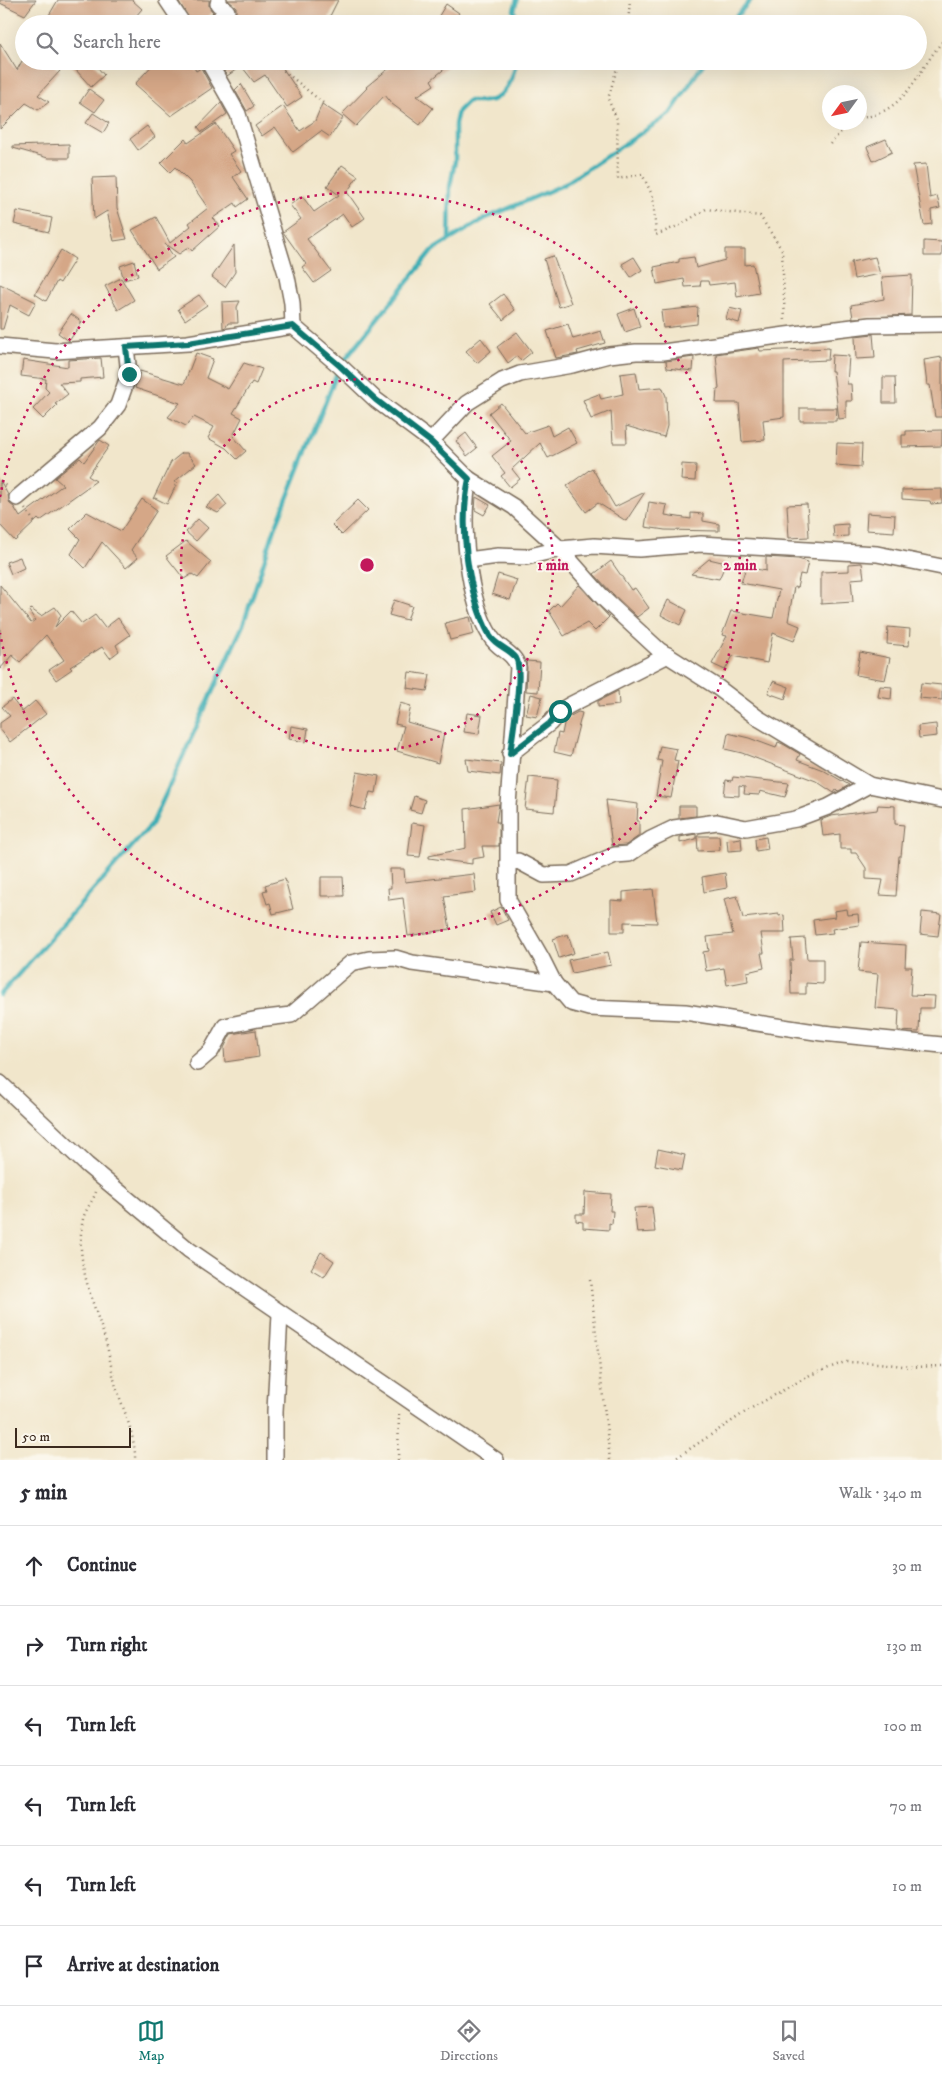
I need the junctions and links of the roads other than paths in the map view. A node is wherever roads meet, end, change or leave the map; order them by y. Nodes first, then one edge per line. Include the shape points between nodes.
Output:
1 (167, 0) edge
2 (219, 0) edge
3 (177, 15) edge
4 (223, 15) edge
5 (213, 70) edge
6 (942, 324) edge
7 (293, 326) junction
8 (0, 346) edge
9 (126, 347) junction
10 (431, 442) junction
11 (469, 479) junction
12 (17, 498) dead end
13 (560, 549) junction
14 (468, 560) junction
15 (942, 567) edge
16 (668, 655) junction
17 (510, 754) junction
18 (869, 785) junction
19 (942, 800) edge
20 (508, 863) junction
21 (554, 983) junction
22 (942, 1045) edge
23 (196, 1063) dead end
24 (0, 1083) edge
25 (280, 1314) junction
26 (276, 1460) edge
27 (496, 1460) edge

1 - 3 street
2 - 4 street via 218,4 227,11
5 - 7 street via 240,121 287,277
6 - 10 street via 870,325 664,352 609,355 520,374 467,403
7 - 9 street via 188,343
7 - 10 street via 376,400
8 - 9 street via 55,351
9 - 12 street via 129,374 118,405 100,428
10 - 11 street
11 - 13 street via 514,507
11 - 14 street via 465,497
13 - 14 street via 526,557
13 - 15 street via 594,546 639,549 701,544 877,554
13 - 16 street via 606,600
14 - 17 street via 476,601 491,638 516,658 518,667
16 - 17 street via 560,711 550,723
16 - 18 street via 792,740
17 - 20 street
18 - 19 street
18 - 20 street via 828,807 796,819 746,828 717,822 674,828 629,854 614,854 571,874 544,875 518,861
20 - 21 street via 508,900
21 - 22 street via 571,1003 589,1008 685,1012 822,1033
21 - 23 street via 395,958 351,963 291,1015 225,1026 211,1051
24 - 25 street via 99,1176 189,1250
25 - 26 street
25 - 27 street

